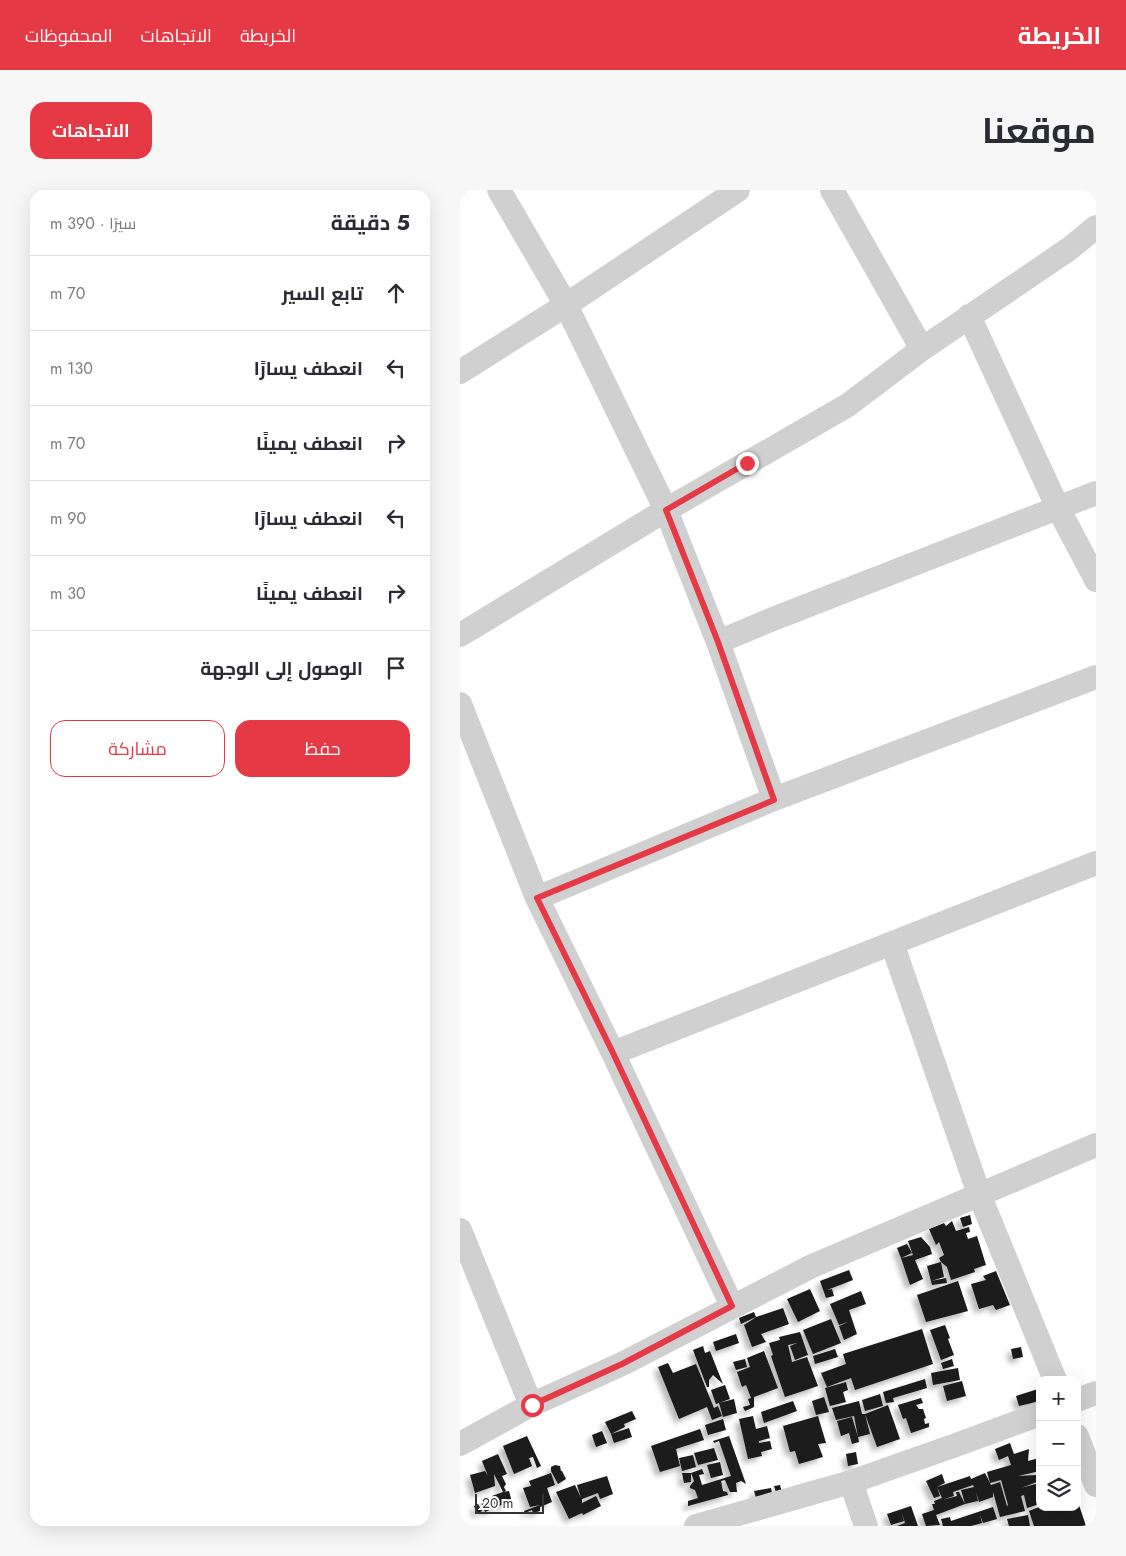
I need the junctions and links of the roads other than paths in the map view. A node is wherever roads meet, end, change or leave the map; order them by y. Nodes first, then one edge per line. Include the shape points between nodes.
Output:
1 (499, 190) edge
2 (738, 190) edge
3 (832, 190) edge
4 (1096, 227) edge
5 (566, 305) junction
6 (969, 316) junction
7 (922, 349) junction
8 (460, 372) edge
9 (1096, 493) edge
10 (1058, 508) junction
11 (666, 510) junction
12 (1096, 580) edge
13 (460, 634) edge
14 (718, 642) junction
15 (1096, 677) edge
16 (460, 704) edge
17 (774, 800) junction
18 (1096, 863) edge
19 (537, 898) junction
20 (892, 944) junction
21 (613, 1053) junction
22 (1096, 1145) edge
23 (979, 1194) junction
24 (460, 1230) edge
25 (732, 1306) junction
26 (1053, 1376) edge
27 (1096, 1393) edge
28 (1081, 1399) edge
29 (532, 1405) junction
30 (1036, 1415) edge
31 (460, 1444) edge
32 (1081, 1446) edge
33 (851, 1482) junction
34 (1096, 1485) edge
35 (696, 1526) edge
36 (866, 1526) edge

1 - 5 street
2 - 5 street
3 - 7 street
4 - 6 street via 1069,249
5 - 8 street
5 - 11 street
6 - 7 street
6 - 10 street
7 - 11 street via 848,405
9 - 10 street
10 - 12 street
10 - 14 street
11 - 13 street
11 - 14 street
14 - 17 street
15 - 17 street
16 - 19 street
17 - 19 street
18 - 20 street
19 - 21 street
20 - 21 street
20 - 23 street
21 - 25 street
22 - 23 street
23 - 25 street via 812,1266
23 - 26 street
24 - 29 street
25 - 29 street via 622,1364
27 - 28 street
29 - 31 street
30 - 33 street
32 - 34 street
33 - 35 street
33 - 36 street

